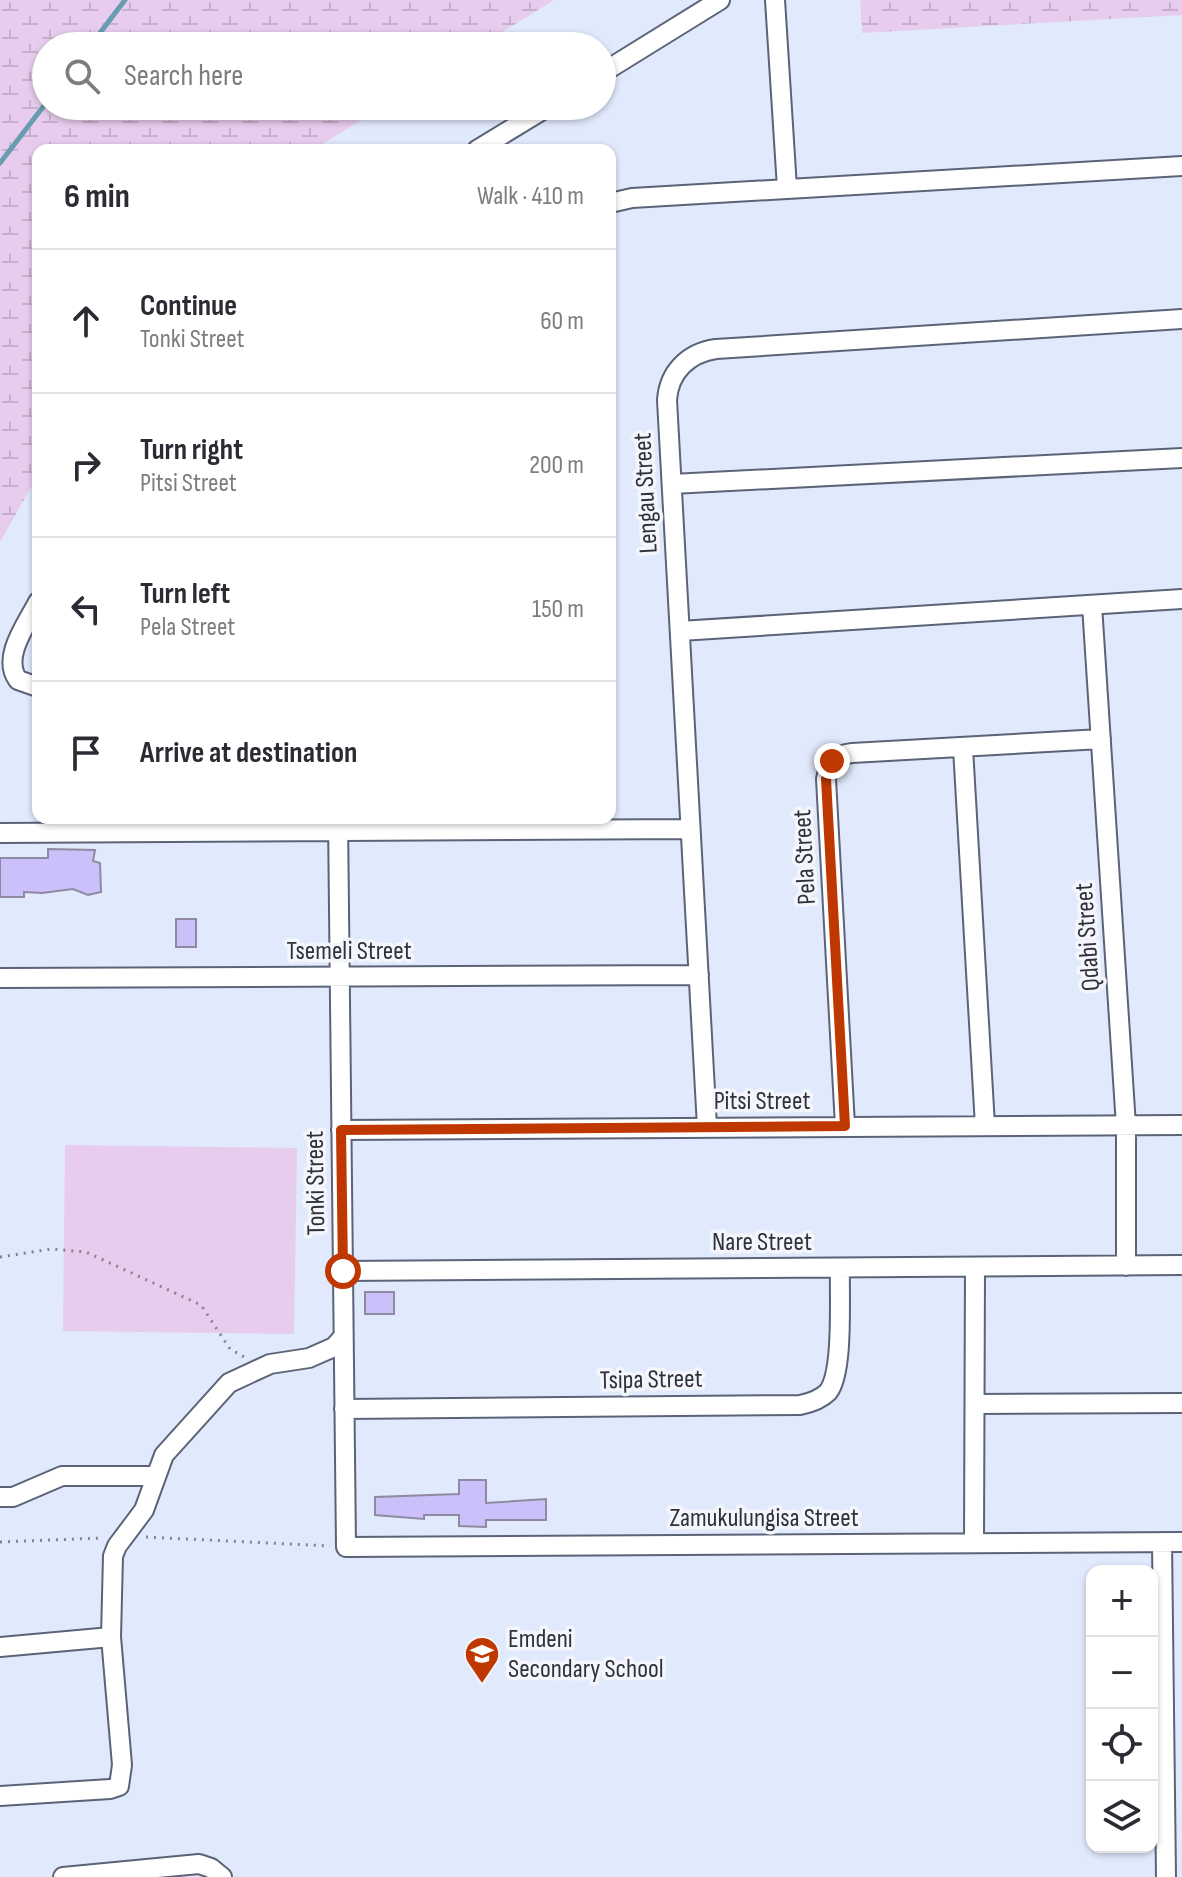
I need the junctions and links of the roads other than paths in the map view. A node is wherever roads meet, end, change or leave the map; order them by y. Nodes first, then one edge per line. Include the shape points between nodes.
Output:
1 (720, 0) edge
2 (775, 0) edge
3 (616, 64) edge
4 (526, 120) edge
5 (487, 144) edge
6 (1182, 166) edge
7 (787, 188) junction
8 (616, 201) edge
9 (1182, 319) edge
10 (1182, 458) edge
11 (672, 484) junction
12 (1182, 599) edge
13 (1092, 605) junction
14 (32, 614) edge
15 (680, 631) junction
16 (32, 685) edge
17 (1101, 739) junction
18 (963, 748) junction
19 (338, 825) edge
20 (690, 829) junction
21 (0, 833) edge
22 (699, 975) junction
23 (339, 977) junction
24 (0, 978) edge
25 (1182, 1125) edge
26 (845, 1126) junction
27 (985, 1126) junction
28 (1126, 1126) junction
29 (707, 1127) junction
30 (341, 1130) junction
31 (1182, 1265) edge
32 (1126, 1266) junction
33 (975, 1267) junction
34 (840, 1268) junction
35 (343, 1271) junction
36 (343, 1337) junction
37 (1182, 1403) edge
38 (975, 1404) junction
39 (344, 1409) junction
40 (155, 1476) junction
41 (0, 1497) edge
42 (1162, 1542) junction
43 (1182, 1542) edge
44 (974, 1543) junction
45 (346, 1547) joint
46 (111, 1637) junction
47 (0, 1647) edge
48 (0, 1796) edge
49 (63, 1877) edge
50 (222, 1877) edge
51 (1166, 1877) edge

1 - 3 street
2 - 7 street
4 - 5 street
6 - 7 street
7 - 8 street
9 - 11 street, Lengau Street via 702,352 682,364 668,388
10 - 11 street
11 - 15 street, Lengau Street
12 - 13 street
13 - 15 street
13 - 17 street, Qdabi Street
14 - 16 street via 11,663 18,680
15 - 20 street, Lengau Street
17 - 18 street, Pela Street
17 - 28 street, Qdabi Street
18 - 26 street, Pela Street via 841,755 828,767
18 - 27 street
19 - 20 street
19 - 21 street
19 - 23 street, Tonki Street
20 - 22 street, Lengau Street
22 - 23 street, Tsemeli Street
22 - 29 street, Lengau Street
23 - 24 street, Tsemeli Street
23 - 30 street, Tonki Street
25 - 28 street, Pitsi Street
26 - 27 street, Pitsi Street
26 - 29 street, Pitsi Street
27 - 28 street, Pitsi Street
28 - 32 street, Qdabi Street
29 - 30 street, Pitsi Street
30 - 35 street, Tonki Street
31 - 32 street, Nare Street
32 - 33 street, Nare Street
33 - 34 street, Nare Street
33 - 38 street
34 - 35 street, Nare Street
34 - 39 street, Tsipa Street via 836,1373 828,1391 813,1402
35 - 36 street, Tonki Street
36 - 39 street, Tonki Street
36 - 40 street via 309,1358 270,1364 229,1383 164,1455
37 - 38 street
38 - 44 street
39 - 45 street, Tonki Street
40 - 41 street via 62,1476 13,1497
40 - 46 street via 144,1510 113,1556
42 - 43 street, Zamukulungisa Street
42 - 44 street, Zamukulungisa Street
42 - 51 street
44 - 45 street, Zamukulungisa Street
46 - 47 street
46 - 48 street via 122,1765 119,1786
49 - 50 street via 199,1864

